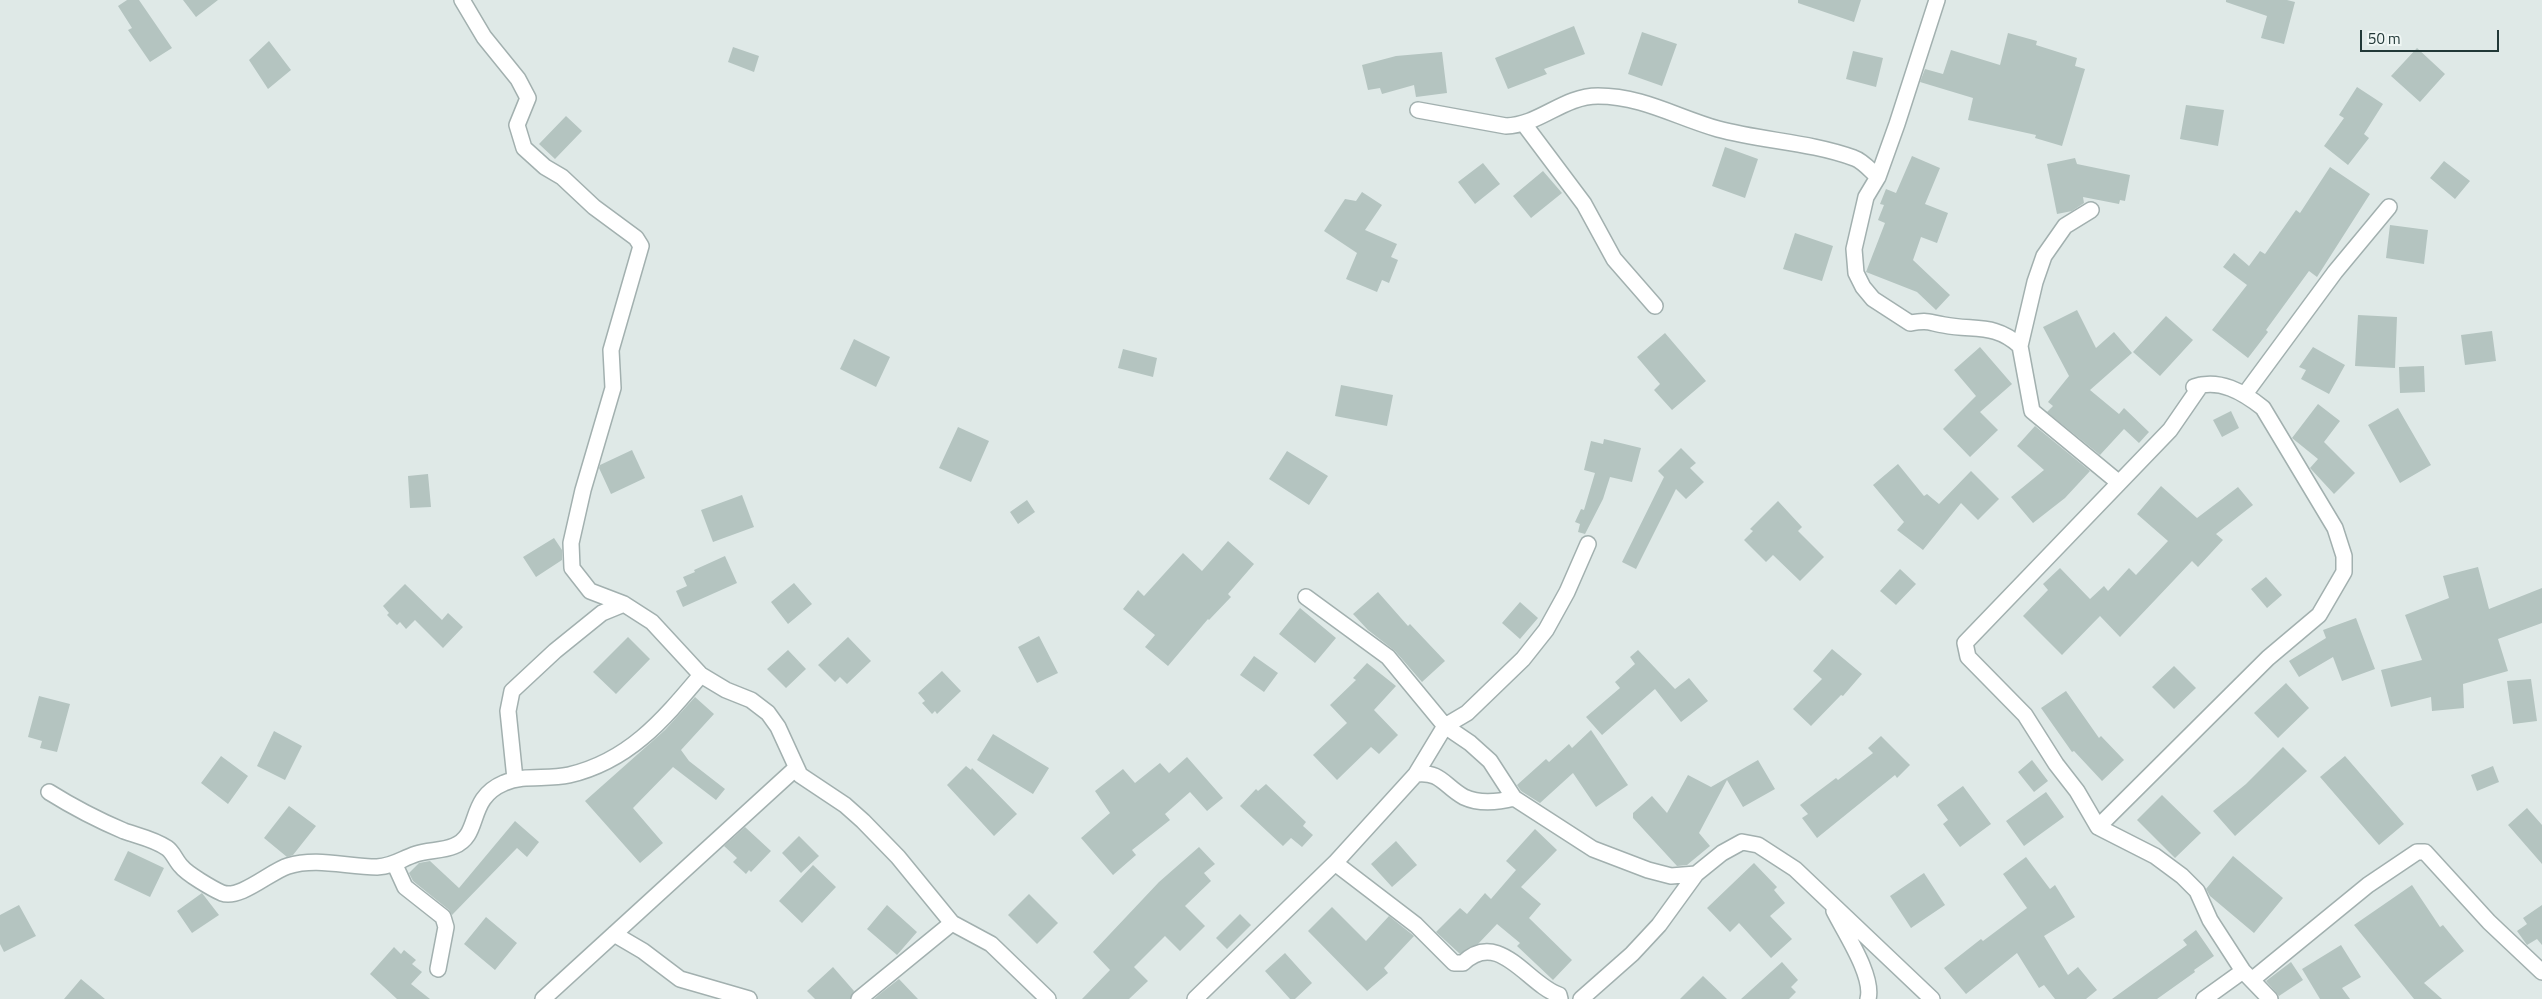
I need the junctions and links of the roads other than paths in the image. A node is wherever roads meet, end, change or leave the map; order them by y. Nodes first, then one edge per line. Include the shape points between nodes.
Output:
1 (462, 0) edge
2 (1937, 0) edge
3 (1418, 110) dead end
4 (1524, 124) junction
5 (1878, 177) junction
6 (2389, 207) dead end
7 (2091, 210) dead end
8 (1655, 306) dead end
9 (2020, 346) junction
10 (2245, 394) junction
11 (2118, 482) junction
12 (1588, 544) dead end
13 (1306, 597) dead end
14 (624, 604) junction
15 (701, 675) junction
16 (1445, 726) junction
17 (796, 768) junction
18 (1416, 774) junction
19 (515, 779) junction
20 (49, 792) dead end
21 (1514, 798) junction
22 (2098, 827) junction
23 (1335, 862) junction
24 (395, 865) junction
25 (1696, 874) junction
26 (1828, 901) junction
27 (952, 923) junction
28 (614, 934) junction
29 (438, 969) dead end
30 (2542, 972) edge
31 (2248, 975) junction
32 (543, 999) edge
33 (749, 999) edge
34 (859, 999) edge
35 (1048, 999) edge
36 (1195, 999) edge
37 (1560, 999) edge
38 (1581, 999) edge
39 (1868, 999) edge
40 (1932, 999) edge
41 (2204, 999) edge
42 (2270, 999) edge

1 - 14 street via 528,98 517,125 524,148 636,238 641,246 611,350 614,388 583,490 571,543 572,568 590,592
2 - 5 street
3 - 4 street via 1506,126
4 - 5 street via 1567,101 1583,97 1638,100 1720,130 1812,146 1857,159
4 - 8 street via 1584,204 1614,259
5 - 9 street via 1866,197 1854,249 1856,273 1873,299 1910,323 1929,320 1944,325 1981,328 2010,336
6 - 10 street via 2335,272
7 - 9 street via 2065,226 2044,256
9 - 11 street via 2032,411
10 - 11 street via 2219,384 2201,384 2194,387 2201,385 2170,430
10 - 22 street via 2263,408 2335,528 2344,556 2344,572 2319,616 2268,658
11 - 22 street via 1965,643 1968,657 2026,715
12 - 16 street via 1550,623 1523,659 1468,713
13 - 16 street via 1388,658
14 - 15 street via 652,622
14 - 19 street via 602,613 512,691 508,711
15 - 17 street via 751,700 768,713
15 - 19 street via 667,716 635,745 601,764 567,775
16 - 18 street
16 - 21 street via 1490,761
17 - 27 street via 800,775 863,821 898,857
17 - 28 street
18 - 21 street via 1429,773 1464,797 1479,801
18 - 23 street
19 - 24 street via 502,783 481,800 472,828 463,841 415,854
20 - 24 street via 72,807 169,849 188,874 222,893 233,895 288,866 322,862 376,867
21 - 25 street via 1593,849 1671,876
22 - 31 street via 2155,856 2182,876 2197,891 2210,920
23 - 36 street
23 - 37 street via 1416,926 1454,963 1463,963 1482,951 1507,957 1548,991 1559,995
24 - 29 street via 405,886 443,917 446,927
25 - 26 street via 1742,842 1758,846 1795,869
25 - 38 street via 1659,925
26 - 39 street via 1860,962 1870,990
26 - 40 street
27 - 34 street
27 - 35 street via 992,944
28 - 32 street
28 - 33 street via 680,979
30 - 31 street via 2489,922 2425,852 2417,852
31 - 41 street
31 - 42 street

